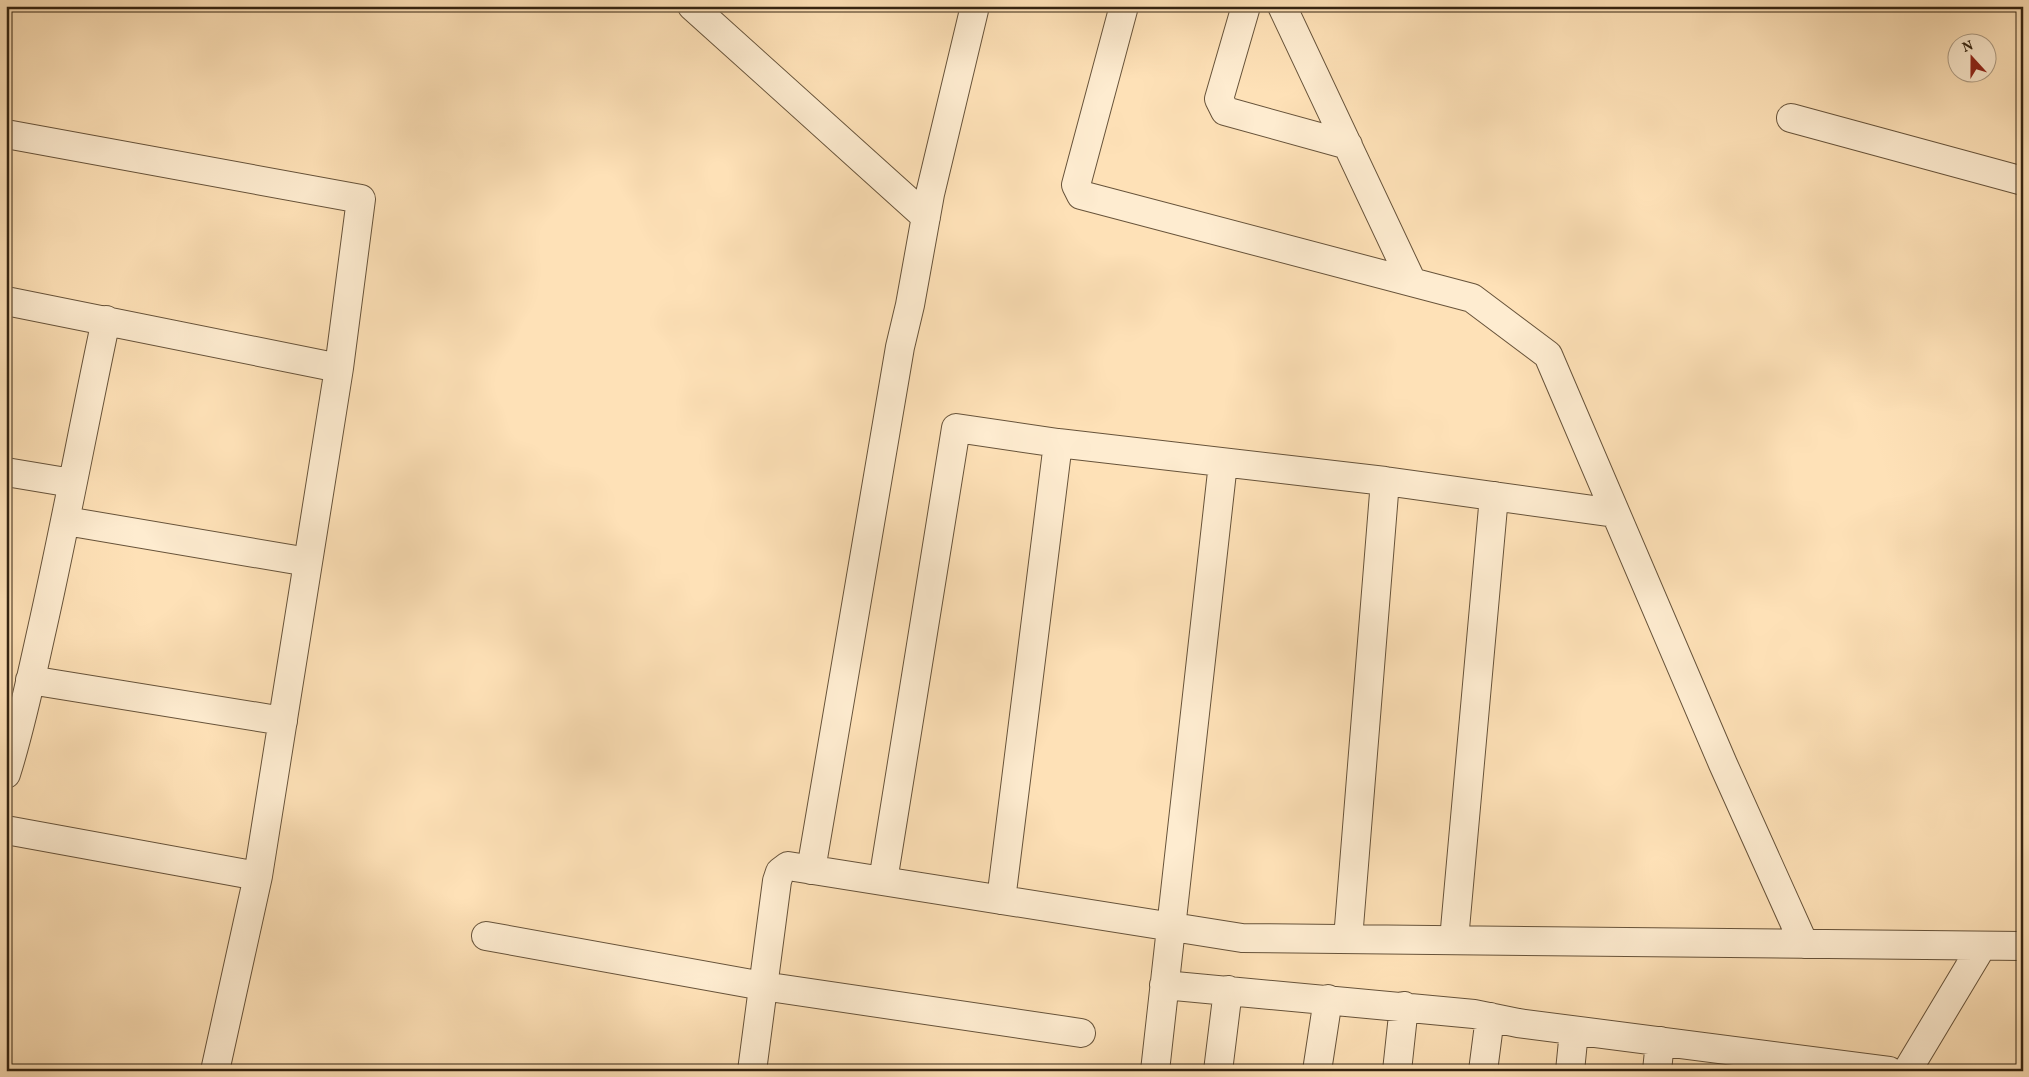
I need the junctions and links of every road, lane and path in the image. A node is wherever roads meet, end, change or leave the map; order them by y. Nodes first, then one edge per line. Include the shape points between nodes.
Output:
1 (692, 6) edge
2 (974, 6) edge
3 (1124, 6) edge
4 (1246, 6) edge
5 (1282, 6) edge
6 (1791, 118) dead end
7 (6, 134) edge
8 (1348, 145) junction
9 (2023, 181) edge
10 (926, 217) junction
11 (1412, 282) junction
12 (6, 301) edge
13 (106, 320) junction
14 (339, 368) junction
15 (1058, 443) junction
16 (1223, 463) junction
17 (6, 472) edge
18 (1385, 481) junction
19 (72, 483) junction
20 (1494, 496) junction
21 (1615, 513) junction
22 (66, 521) junction
23 (308, 562) junction
24 (30, 680) junction
25 (283, 721) junction
26 (6, 774) edge
27 (6, 830) edge
28 (812, 870) junction
29 (258, 876) junction
30 (883, 881) junction
31 (1001, 900) junction
32 (1171, 927) junction
33 (486, 936) dead end
34 (1348, 939) junction
35 (1454, 940) junction
36 (1804, 944) junction
37 (1982, 946) junction
38 (2023, 946) edge
39 (1164, 985) junction
40 (763, 986) junction
41 (1228, 990) junction
42 (1328, 999) junction
43 (1404, 1006) junction
44 (1490, 1017) junction
45 (1574, 1031) junction
46 (1080, 1033) dead end
47 (1660, 1041) junction
48 (1741, 1061) edge
49 (1823, 1066) edge
50 (215, 1071) edge
51 (752, 1071) edge
52 (1155, 1071) edge
53 (1218, 1071) edge
54 (1318, 1071) edge
55 (1397, 1071) edge
56 (1483, 1071) edge
57 (1570, 1071) edge
58 (1657, 1071) edge
59 (1889, 1071) edge
60 (1907, 1071) edge

1 - 10 street
2 - 10 street
3 - 11 street via 1076,185 1081,195
4 - 8 street via 1219,99 1225,111
5 - 8 street
6 - 9 street
7 - 14 street via 361,199
8 - 11 street
10 - 28 street via 900,346
11 - 21 street via 1472,298 1548,355
12 - 13 street
13 - 14 street
13 - 19 street
14 - 23 street
15 - 16 street
15 - 30 street via 956,428
15 - 31 street
16 - 18 street
16 - 32 street
17 - 19 street
18 - 20 street
18 - 34 street
19 - 22 street
20 - 21 street
20 - 35 street
21 - 36 street
22 - 23 street
22 - 24 street
23 - 25 street
24 - 25 street
24 - 26 street
25 - 29 street
27 - 29 street
28 - 30 street
28 - 40 street via 788,866 780,872
29 - 50 street
30 - 31 street
31 - 32 street
32 - 34 street via 1242,938
32 - 39 street
33 - 40 street
34 - 35 street
35 - 36 street
36 - 37 street
37 - 38 street
37 - 60 street
39 - 41 street
39 - 52 street
40 - 46 street
40 - 51 street
41 - 42 street
41 - 53 street
42 - 43 street
42 - 54 street
43 - 44 street
43 - 55 street
44 - 45 street
44 - 56 street
45 - 47 street
45 - 57 street
47 - 48 street
47 - 58 street
48 - 49 street
49 - 59 street

